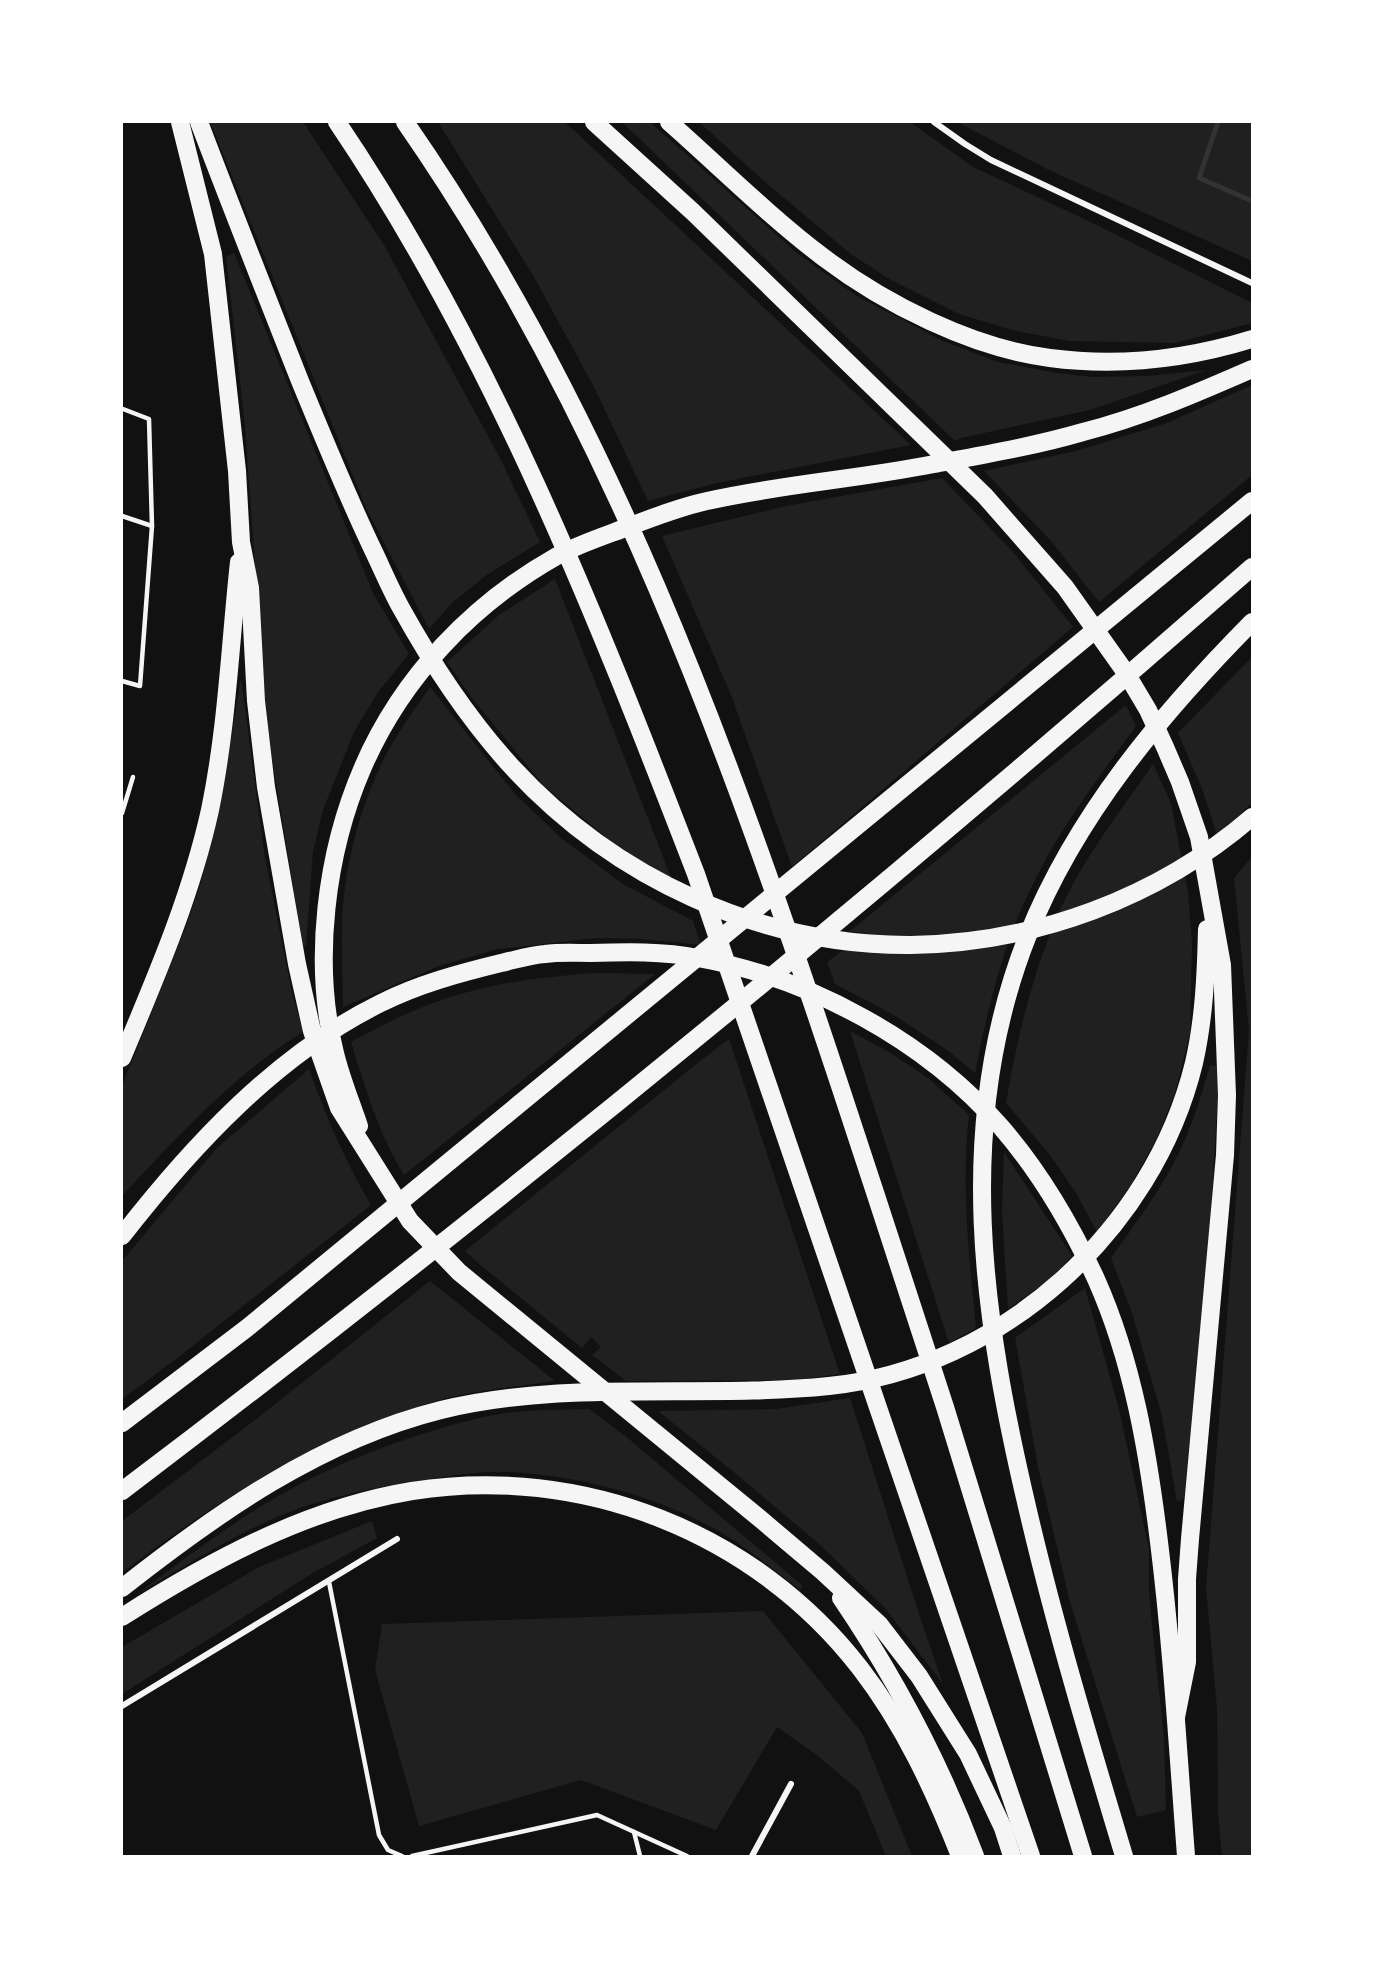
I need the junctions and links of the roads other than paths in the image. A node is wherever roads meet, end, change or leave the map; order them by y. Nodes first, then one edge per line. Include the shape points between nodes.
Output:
1 (180, 122) edge
2 (199, 122) edge
3 (337, 122) edge
4 (405, 122) edge
5 (594, 122) edge
6 (669, 122) edge
7 (934, 122) edge
8 (1251, 282) edge
9 (1252, 339) edge
10 (1252, 369) edge
11 (123, 409) edge
12 (1252, 501) edge
13 (122, 516) edge
14 (152, 526) junction
15 (241, 542) junction
16 (1252, 567) edge
17 (1252, 622) edge
18 (122, 681) edge
19 (133, 777) dead end
20 (122, 813) edge
21 (1252, 817) edge
22 (1207, 891) junction
23 (122, 1058) edge
24 (366, 1150) junction
25 (122, 1236) edge
26 (122, 1423) edge
27 (122, 1491) edge
28 (397, 1539) dead end
29 (823, 1572) junction
30 (329, 1582) junction
31 (122, 1588) edge
32 (122, 1617) edge
33 (122, 1706) edge
34 (1176, 1717) junction
35 (791, 1784) dead end
36 (634, 1832) junction
37 (402, 1857) edge
38 (412, 1857) edge
39 (640, 1857) edge
40 (687, 1857) edge
41 (752, 1857) edge
42 (960, 1857) edge
43 (975, 1857) edge
44 (1012, 1857) edge
45 (1031, 1857) edge
46 (1083, 1857) edge
47 (1124, 1857) edge
48 (1186, 1857) edge

1 - 15 highway via 213,254
2 - 21 highway via 344,489 400,607 447,682 511,766 551,805 614,854 696,900 780,929 891,945 939,944 1004,935 1110,905 1204,855
3 - 45 highway via 420,255 494,394 587,600 642,734 696,874
4 - 46 highway via 486,246 541,345 605,471 703,698 752,828 915,1314
5 - 22 highway via 899,411 1043,560 1085,613 1142,701 1180,782 1199,837
6 - 9 highway via 824,258 891,301 951,330 1048,358 1093,362 1184,356
7 - 8 street via 991,160
10 - 24 highway via 1172,404 1084,432 931,465 729,497 665,513 559,555 519,580 456,631 416,676 371,749 341,827 331,873 324,949 327,1006 335,1052
11 - 14 lane via 149,419
12 - 26 highway via 265,1313
13 - 14 lane
14 - 18 lane via 140,686
15 - 23 highway via 231,661 210,810 167,949
15 - 24 highway via 250,588 256,701 266,787 297,964 312,1031 339,1108
16 - 27 highway via 1063,733 762,983 475,1217
17 - 47 highway via 1134,752 1090,815 1050,887 1013,978 988,1086 982,1140 982,1225 999,1377 1057,1628
19 - 20 lane
22 - 31 highway via 1202,1024 1178,1112 1152,1167 1105,1237 1075,1269 978,1340 911,1370 833,1385 776,1390 550,1394 497,1399 440,1411 381,1429 309,1461 196,1530
22 - 34 highway via 1222,965 1225,1155 1187,1579 1188,1662
24 - 29 highway via 410,1221 441,1255
25 - 34 highway via 202,1141 281,1068 380,1003 431,982 542,954 639,952 697,958 784,982 858,1016 952,1079 999,1125 1036,1171 1070,1227 1107,1308 1139,1412 1152,1483
28 - 30 street
29 - 43 highway via 872,1643 935,1758
29 - 44 highway via 879,1624 919,1676 968,1754 1003,1828
30 - 33 street
30 - 37 lane via 379,1835 387,1850
32 - 42 highway via 252,1543 367,1501 412,1491 466,1486 530,1487 597,1497 649,1514 750,1564 824,1627 860,1668 904,1733
34 - 48 highway
35 - 41 street
36 - 38 lane via 597,1815
36 - 39 lane
36 - 40 lane

